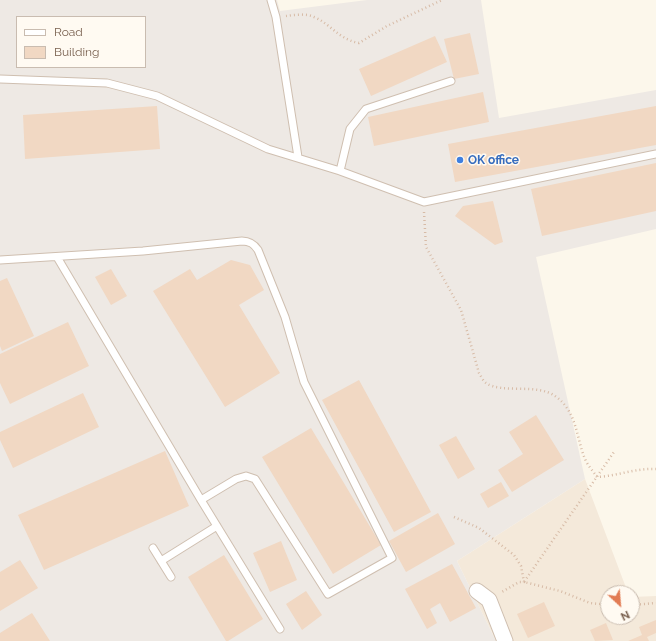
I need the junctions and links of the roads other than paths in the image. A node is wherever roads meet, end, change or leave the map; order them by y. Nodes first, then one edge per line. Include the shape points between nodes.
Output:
1 (271, 0) edge
2 (0, 79) edge
3 (451, 81) dead end
4 (656, 154) edge
5 (298, 157) junction
6 (340, 171) junction
7 (57, 257) junction
8 (0, 260) edge
9 (201, 500) junction
10 (217, 526) junction
11 (153, 548) dead end
12 (162, 561) junction
13 (171, 577) dead end
14 (483, 595) road end
15 (280, 629) dead end
16 (505, 641) edge

1 - 5 lane via 276,17
2 - 5 lane via 107,83 157,96 268,149
3 - 6 lane via 366,109 350,129
4 - 6 lane via 424,202
5 - 6 lane
7 - 8 lane
7 - 9 lane
7 - 9 lane via 242,240 255,245 285,317 304,382 392,558 328,594 254,479 246,476 236,479
9 - 10 lane
10 - 12 lane
10 - 15 lane
11 - 12 lane
12 - 13 lane
14 - 16 street

